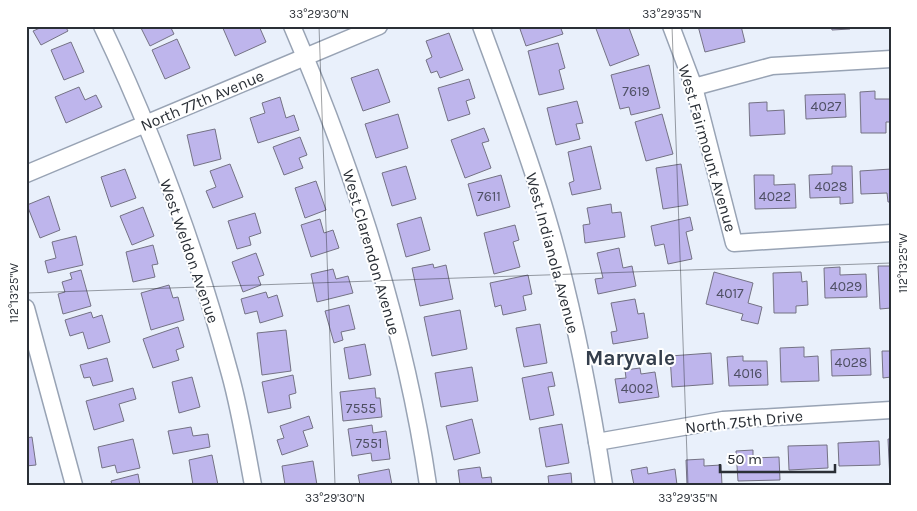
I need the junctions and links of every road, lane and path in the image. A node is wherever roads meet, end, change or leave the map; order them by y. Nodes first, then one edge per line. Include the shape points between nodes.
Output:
1 (102, 26) edge
2 (292, 26) edge
3 (379, 26) edge
4 (481, 26) edge
5 (671, 26) edge
6 (305, 56) junction
7 (891, 58) edge
8 (694, 87) junction
9 (145, 124) junction
10 (26, 174) edge
11 (891, 232) edge
12 (26, 308) edge
13 (891, 410) edge
14 (598, 442) junction
15 (74, 485) edge
16 (253, 485) edge
17 (428, 485) edge
18 (604, 485) edge

1 - 9 street, West Weldon Avenue
2 - 6 street, West Clarendon Avenue
3 - 6 street, North 77th Avenue
4 - 14 street, West Indianola Avenue via 548,218
5 - 8 street, West Fairmount Avenue
6 - 9 street, North 77th Avenue
6 - 17 street, West Clarendon Avenue via 338,139 386,290
7 - 8 street via 772,66
8 - 11 street, West Fairmount Avenue via 734,243
9 - 10 street, North 77th Avenue
9 - 16 street, West Weldon Avenue via 184,229 230,374
12 - 15 street
13 - 14 street, North 75th Drive via 723,420
14 - 18 street, West Indianola Avenue

